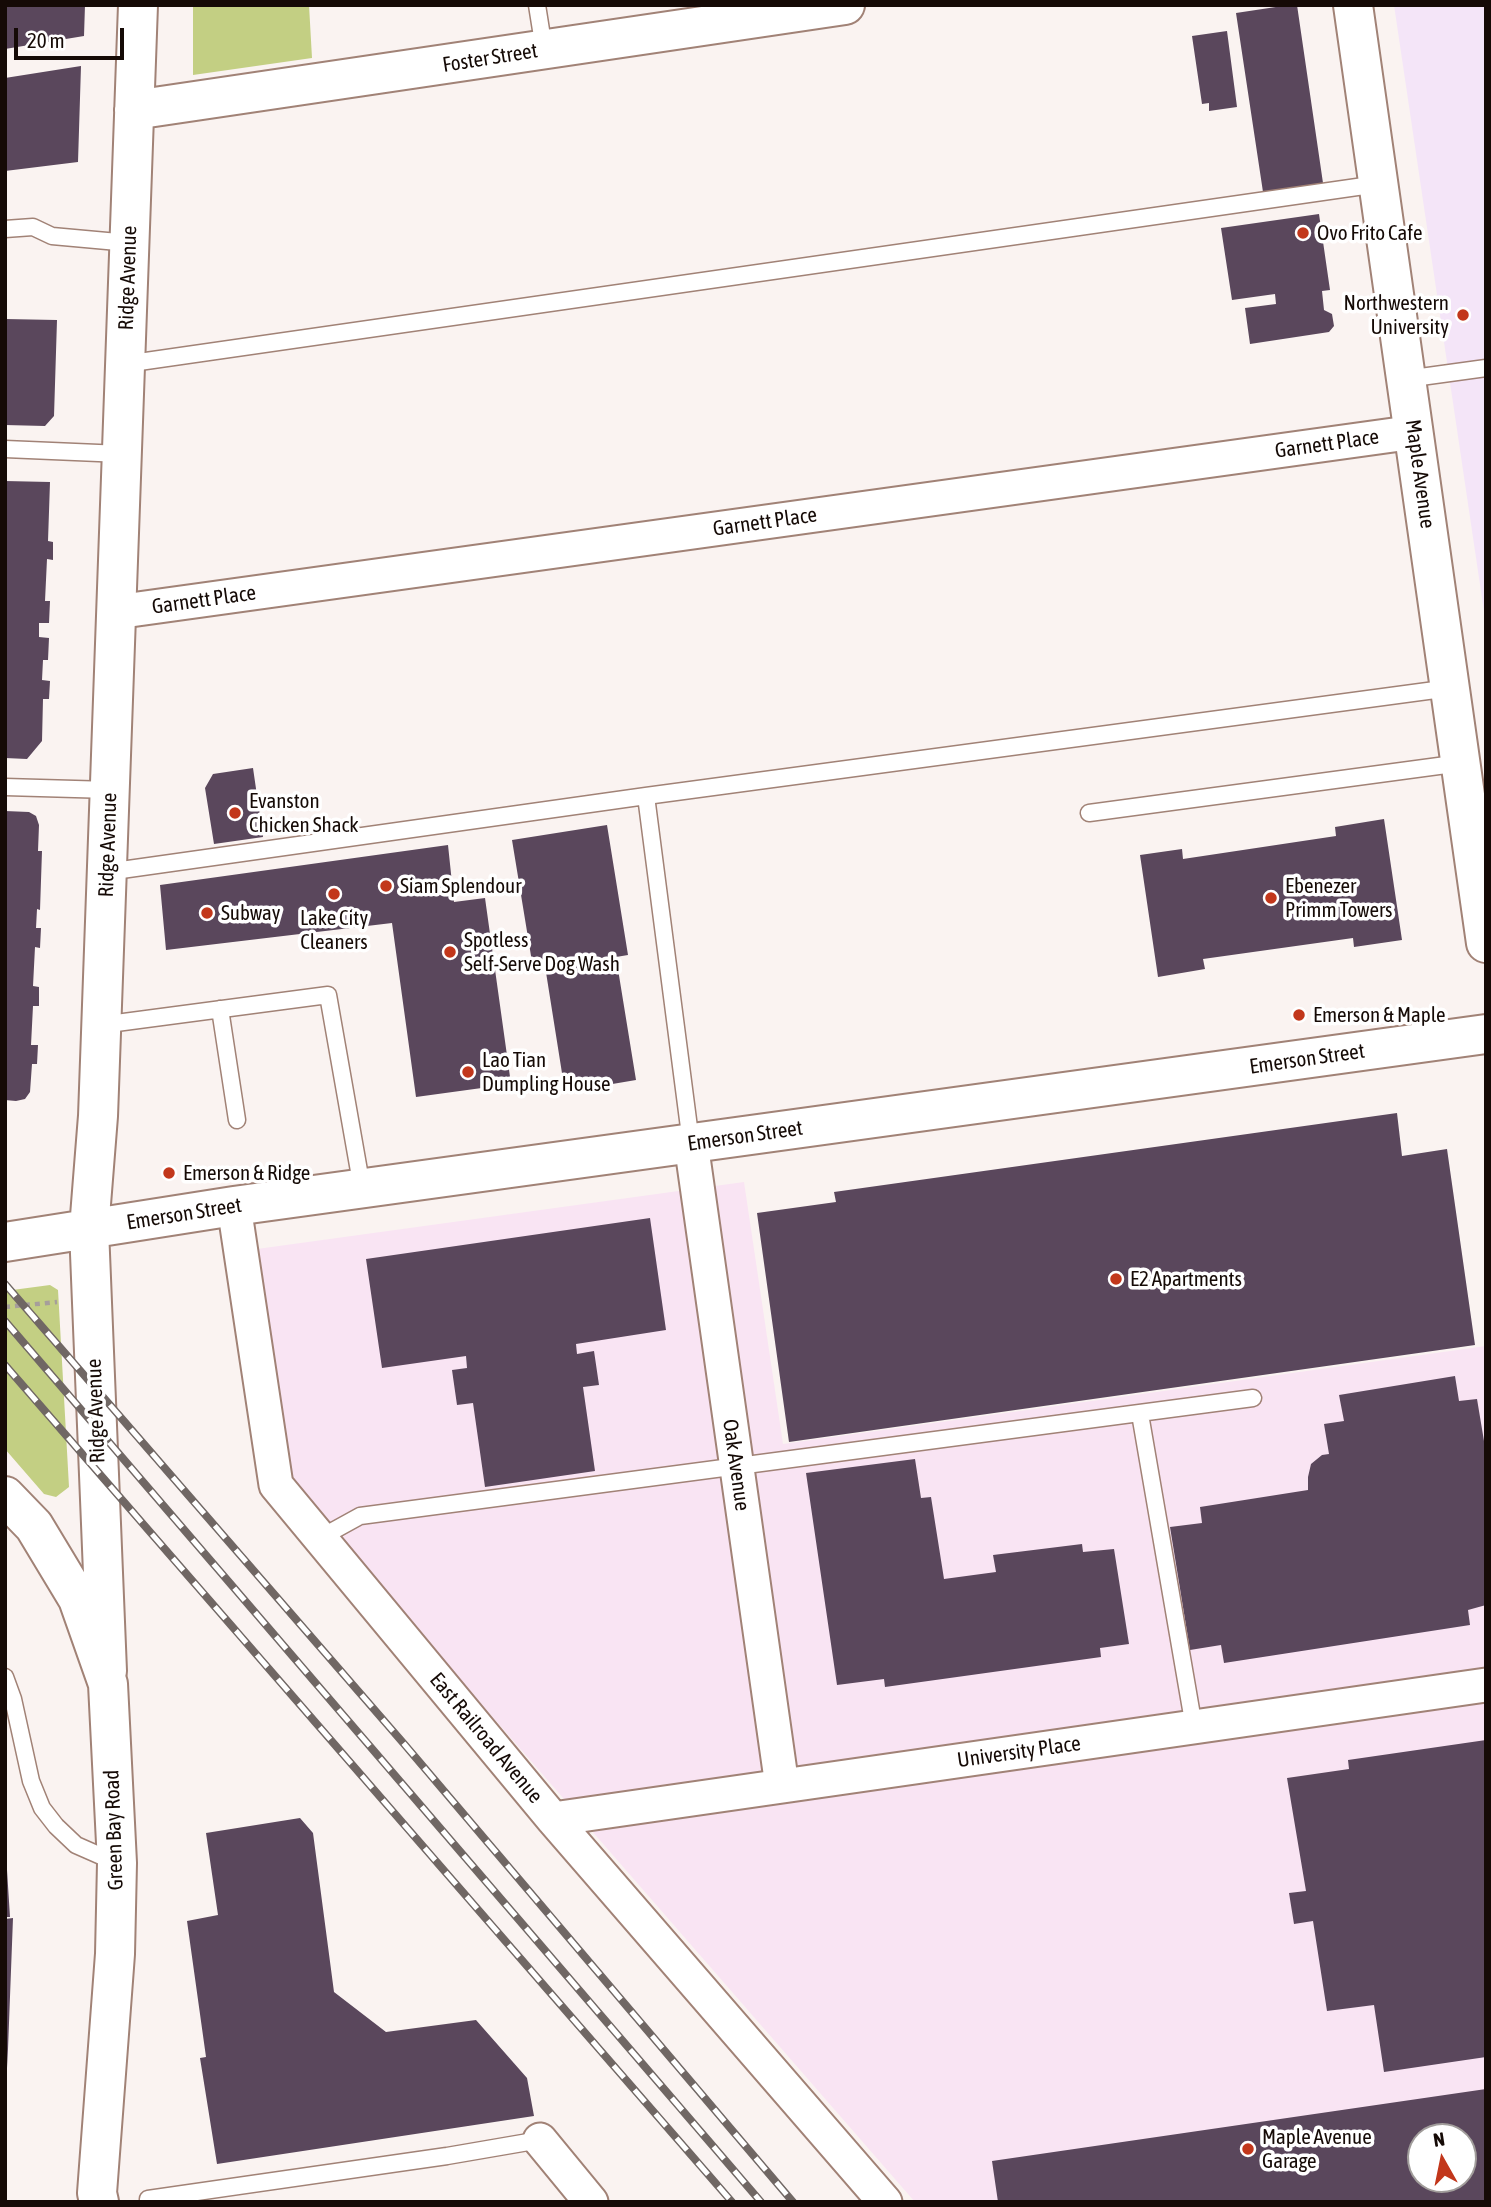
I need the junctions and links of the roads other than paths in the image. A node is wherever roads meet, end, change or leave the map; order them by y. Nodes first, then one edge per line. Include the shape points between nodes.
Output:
1 (138, 5) edge
2 (537, 5) edge
3 (845, 5) edge
4 (1353, 5) edge
5 (800, 8) edge
6 (544, 50) junction
7 (134, 110) junction
8 (1378, 184) junction
9 (5, 229) edge
10 (129, 243) junction
11 (125, 364) junction
12 (1486, 368) edge
13 (1406, 379) junction
14 (1415, 432) junction
15 (5, 449) edge
16 (122, 454) junction
17 (116, 612) junction
18 (1450, 688) junction
19 (1461, 763) junction
20 (5, 787) edge
21 (110, 790) junction
22 (646, 796) junction
23 (1089, 813) dead end
24 (107, 872) junction
25 (1486, 943) edge
26 (220, 1009) junction
27 (102, 1025) junction
28 (1486, 1034) edge
29 (237, 1120) dead end
30 (691, 1143) junction
31 (362, 1188) junction
32 (234, 1206) junction
33 (89, 1229) junction
34 (5, 1241) edge
35 (1253, 1398) dead end
36 (1140, 1414) junction
37 (736, 1466) junction
38 (5, 1496) edge
39 (320, 1538) junction
40 (5, 1677) edge
41 (108, 1684) junction
42 (1486, 1685) edge
43 (1194, 1727) junction
44 (782, 1786) junction
45 (553, 1819) junction
46 (117, 1863) junction
47 (540, 2140) joint
48 (97, 2199) edge
49 (148, 2199) dead end
50 (591, 2202) edge
51 (885, 2202) edge

1 - 7 street, Ridge Avenue
2 - 6 lane
3 - 5 street, Foster Street
4 - 8 street, Maple Avenue
5 - 6 street, Foster Street
6 - 7 street, Foster Street
7 - 10 street, Ridge Avenue
8 - 11 lane
8 - 13 street, Maple Avenue
9 - 10 lane via 33,227 52,236
10 - 11 street, Ridge Avenue
11 - 16 street, Ridge Avenue
12 - 13 lane
13 - 14 street, Maple Avenue
14 - 17 street, Garnett Place
14 - 18 street, Maple Avenue
15 - 16 lane
16 - 17 street, Ridge Avenue
17 - 21 street, Ridge Avenue
18 - 19 street, Maple Avenue
18 - 22 lane
19 - 23 lane
19 - 25 street, Maple Avenue
20 - 21 lane
21 - 24 street, Ridge Avenue
22 - 24 lane
22 - 30 lane
24 - 27 street, Ridge Avenue
26 - 27 lane
26 - 29 lane
26 - 31 lane via 328,995
27 - 33 street, Ridge Avenue
28 - 30 street, Emerson Street
30 - 31 street, Emerson Street
30 - 37 street, Oak Avenue
31 - 32 street, Emerson Street
32 - 33 street, Emerson Street
32 - 39 street, East Railroad Avenue via 276,1485
33 - 34 street, Emerson Street
33 - 41 street, Ridge Avenue
35 - 36 lane
36 - 37 lane
36 - 43 lane
37 - 39 lane via 360,1516
37 - 44 street, Oak Avenue
38 - 41 street, Green Bay Road via 34,1526 78,1599
39 - 45 street, East Railroad Avenue
40 - 46 lane via 42,1808 76,1845
41 - 46 street, Green Bay Road
42 - 43 street, University Place
43 - 44 street, University Place
44 - 45 street, University Place
45 - 51 street, East Railroad Avenue
46 - 48 street, Green Bay Road
47 - 49 lane
47 - 50 street

